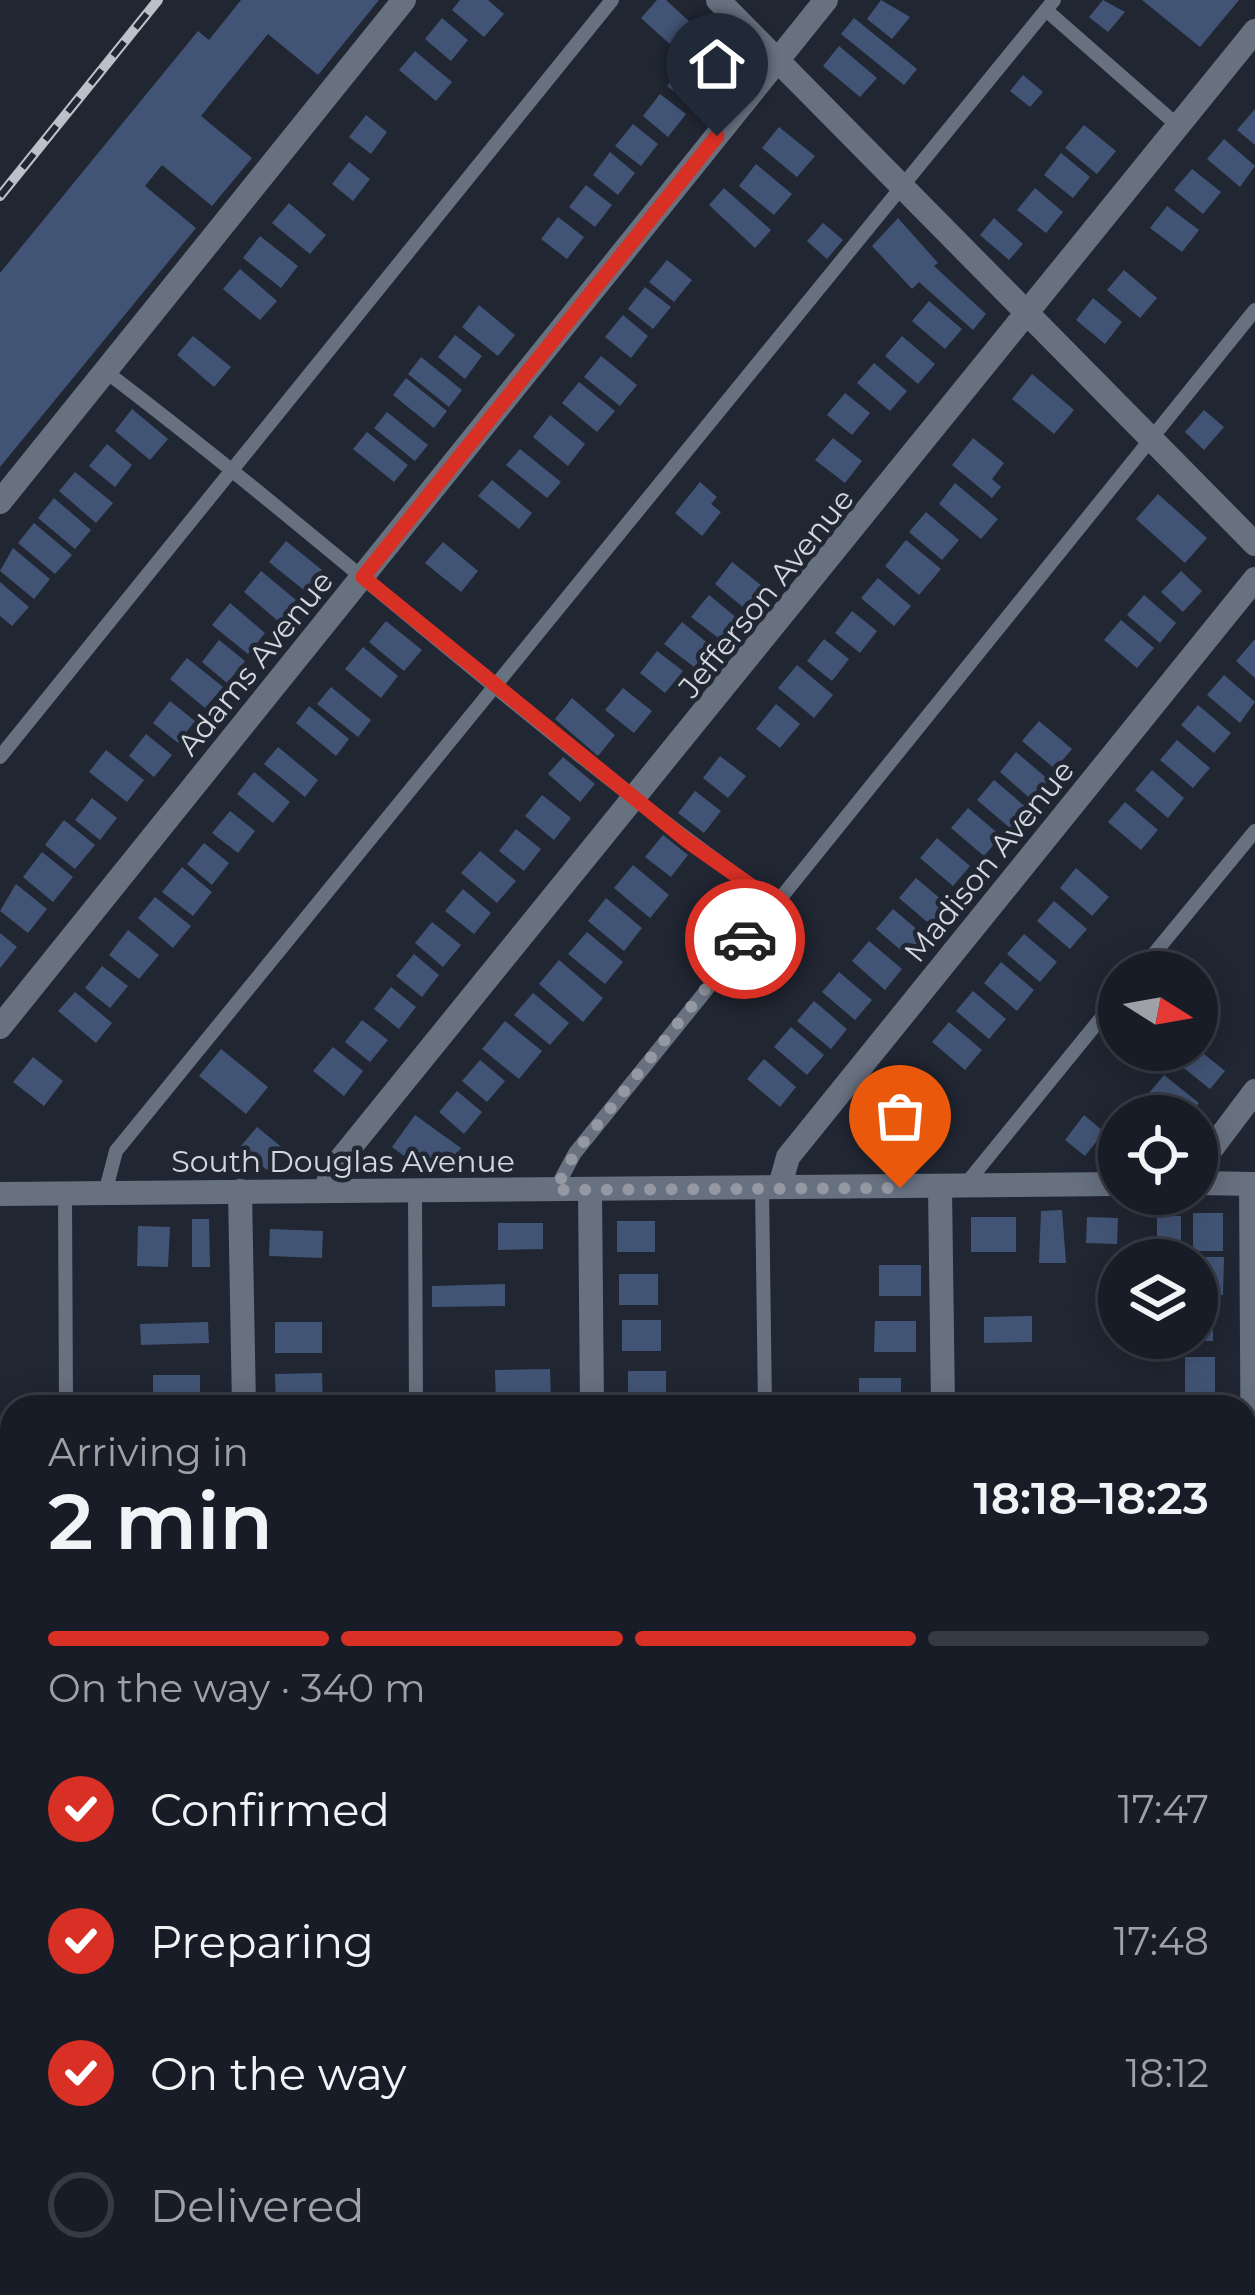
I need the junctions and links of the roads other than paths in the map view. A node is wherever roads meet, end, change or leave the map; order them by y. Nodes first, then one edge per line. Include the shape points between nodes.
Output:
1 (404, 0) edge
2 (612, 0) edge
3 (718, 0) edge
4 (826, 0) edge
5 (1050, 5) edge
6 (1255, 31) edge
7 (776, 62) junction
8 (1177, 125) junction
9 (903, 186) junction
10 (1255, 310) edge
11 (1030, 314) junction
12 (105, 371) junction
13 (1151, 438) junction
14 (233, 469) junction
15 (0, 502) edge
16 (1255, 544) edge
17 (363, 577) junction
18 (1255, 579) edge
19 (497, 685) junction
20 (0, 757) edge
21 (637, 801) junction
22 (1255, 831) edge
23 (774, 902) junction
24 (1156, 951) edge
25 (1098, 1021) edge
26 (0, 1027) edge
27 (1255, 1091) edge
28 (1218, 1140) edge
29 (1218, 1183) edge
30 (1098, 1184) edge
31 (1253, 1184) edge
32 (771, 1186) junction
33 (951, 1188) junction
34 (415, 1190) junction
35 (555, 1190) junction
36 (590, 1190) junction
37 (240, 1191) junction
38 (323, 1191) junction
39 (65, 1193) junction
40 (105, 1193) junction
41 (0, 1194) edge
42 (66, 1395) edge
43 (244, 1395) edge
44 (416, 1395) edge
45 (592, 1395) edge
46 (765, 1395) edge
47 (943, 1395) edge
48 (1254, 1395) edge

1 - 12 street
2 - 14 lane
3 - 7 street
4 - 7 street, Adams Avenue
5 - 8 lane
5 - 9 lane
6 - 8 street, Jefferson Avenue
7 - 9 street
7 - 17 street, Adams Avenue
8 - 11 street, Jefferson Avenue
9 - 11 street
9 - 19 lane
10 - 13 lane
11 - 13 street
11 - 21 street, Jefferson Avenue
12 - 14 lane
12 - 15 street
13 - 16 street
13 - 23 lane
14 - 17 lane
14 - 20 lane
17 - 19 lane
17 - 26 street, Adams Avenue
18 - 32 street, Madison Avenue
19 - 21 lane
19 - 40 lane via 116,1151
21 - 23 lane
21 - 38 street, Jefferson Avenue via 336,1165
22 - 24 lane
23 - 35 lane via 575,1153
25 - 33 lane
27 - 28 street
29 - 31 street
30 - 33 street, South Douglas Avenue
31 - 48 street
32 - 33 street, South Douglas Avenue
32 - 36 street, South Douglas Avenue
32 - 46 lane
33 - 47 street
34 - 35 street, South Douglas Avenue
34 - 38 street, South Douglas Avenue
34 - 44 lane
35 - 36 street, South Douglas Avenue
36 - 45 street
37 - 38 street, South Douglas Avenue
37 - 40 street, South Douglas Avenue
37 - 43 street
39 - 40 street, South Douglas Avenue
39 - 41 street, South Douglas Avenue
39 - 42 lane

